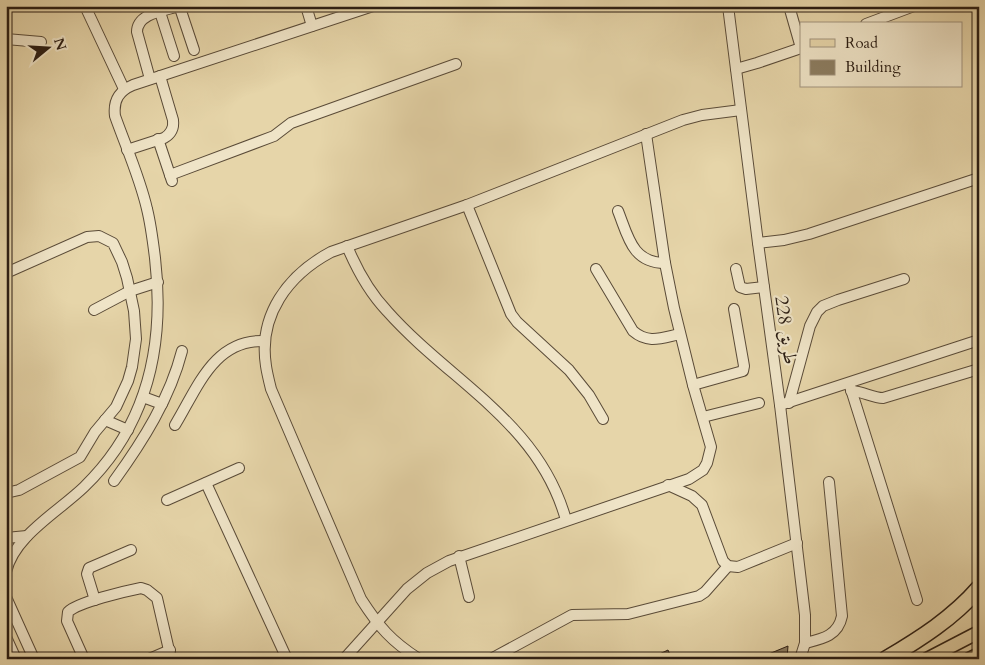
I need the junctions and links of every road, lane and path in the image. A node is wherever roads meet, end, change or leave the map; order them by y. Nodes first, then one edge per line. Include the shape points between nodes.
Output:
1 (85, 6) edge
2 (306, 6) edge
3 (373, 6) edge
4 (728, 6) edge
5 (789, 6) edge
6 (914, 6) edge
7 (160, 12) junction
8 (871, 22) edge
9 (312, 26) junction
10 (6, 39) edge
11 (41, 42) dead end
12 (800, 44) edge
13 (800, 48) edge
14 (194, 50) dead end
15 (174, 56) dead end
16 (456, 64) dead end
17 (736, 69) junction
18 (155, 78) junction
19 (124, 89) junction
20 (741, 110) junction
21 (646, 134) junction
22 (158, 139) junction
23 (127, 150) junction
24 (979, 178) edge
25 (467, 205) junction
26 (618, 211) dead end
27 (758, 243) junction
28 (347, 246) junction
29 (665, 263) junction
30 (596, 269) dead end
31 (736, 269) dead end
32 (6, 273) edge
33 (904, 279) dead end
34 (158, 282) junction
35 (764, 287) junction
36 (130, 291) junction
37 (734, 308) dead end
38 (94, 310) dead end
39 (680, 334) junction
40 (979, 340) edge
41 (265, 341) junction
42 (182, 351) dead end
43 (979, 369) edge
44 (693, 385) junction
45 (850, 387) junction
46 (143, 397) junction
47 (759, 403) dead end
48 (162, 404) junction
49 (784, 404) junction
50 (703, 417) junction
51 (603, 418) dead end
52 (105, 420) junction
53 (175, 424) dead end
54 (128, 430) junction
55 (239, 468) dead end
56 (114, 481) dead end
57 (829, 482) dead end
58 (206, 483) junction
59 (668, 485) junction
60 (6, 493) edge
61 (166, 500) dead end
62 (566, 520) junction
63 (26, 536) junction
64 (6, 538) edge
65 (797, 542) junction
66 (132, 550) dead end
67 (459, 556) junction
68 (728, 566) junction
69 (6, 572) edge
70 (979, 588) edge
71 (6, 596) edge
72 (469, 598) dead end
73 (95, 600) junction
74 (917, 600) dead end
75 (376, 623) junction
76 (979, 632) edge
77 (6, 637) edge
78 (805, 643) junction
79 (171, 654) edge
80 (979, 654) edge
81 (16, 659) edge
82 (34, 659) edge
83 (84, 659) edge
84 (149, 659) edge
85 (287, 659) edge
86 (344, 659) edge
87 (419, 659) edge
88 (491, 659) edge
89 (800, 659) edge
90 (886, 659) edge
91 (927, 659) edge
92 (969, 659) edge

1 - 19 street
2 - 9 street
3 - 9 street
4 - 17 street, طريق 228
5 - 12 street
6 - 8 street
7 - 14 street via 176,7 181,10
7 - 15 street
7 - 18 street via 141,20 137,28
9 - 18 street
10 - 11 street
13 - 17 street
16 - 22 street via 291,123 274,136 171,178
17 - 20 street, طريق 228
18 - 19 street
18 - 22 street via 174,124 169,134
19 - 23 street via 114,106
20 - 21 street via 693,118
20 - 27 street, طريق 228
21 - 25 street
21 - 29 street
22 - 23 street
23 - 34 street via 147,209
24 - 27 street via 809,234
25 - 28 street
25 - 51 street via 511,314 569,370
26 - 29 street via 636,251 644,259
27 - 35 street, طريق 228
28 - 41 street via 315,260 296,276 281,295 271,316
28 - 62 street via 364,280 386,310 521,436 551,479
29 - 39 street
30 - 39 street via 633,331 641,338 654,340
31 - 35 street via 740,287
32 - 36 street via 87,237 99,236 116,247
33 - 49 street via 838,300 817,312
34 - 36 street
34 - 46 street via 156,343
35 - 49 street, طريق 228
36 - 38 street
36 - 52 street via 135,332 132,367 122,395
37 - 44 street via 744,366 742,371
39 - 44 street
40 - 45 street
41 - 53 street via 247,342 222,354 209,368
41 - 75 street via 271,388 361,599
42 - 48 street
43 - 45 street via 884,398
44 - 50 street
45 - 49 street
45 - 74 street
46 - 48 street
46 - 54 street
47 - 50 street
48 - 56 street
49 - 65 street, طريق 228
50 - 59 street via 711,447 707,463 696,475
52 - 54 street
52 - 60 street via 75,460 19,490
54 - 63 street via 91,480
55 - 58 street
57 - 78 street via 841,623 833,633
58 - 61 street
58 - 85 street
59 - 62 street
59 - 68 street via 692,496 702,505 723,561
62 - 67 street
63 - 64 street
63 - 69 street via 13,553
65 - 68 street via 738,567
65 - 78 street, طريق 228
66 - 73 street via 89,568 87,574
67 - 72 street
67 - 75 street via 427,573 407,589
68 - 88 street via 699,596 628,614 572,615
70 - 90 highway via 939,625
71 - 82 street
73 - 79 street via 135,589 153,593 159,603
73 - 83 street via 70,610 66,615
75 - 86 street
75 - 87 street
76 - 91 main road
77 - 81 street
78 - 89 street, طريق 228
79 - 84 street
80 - 92 main road

